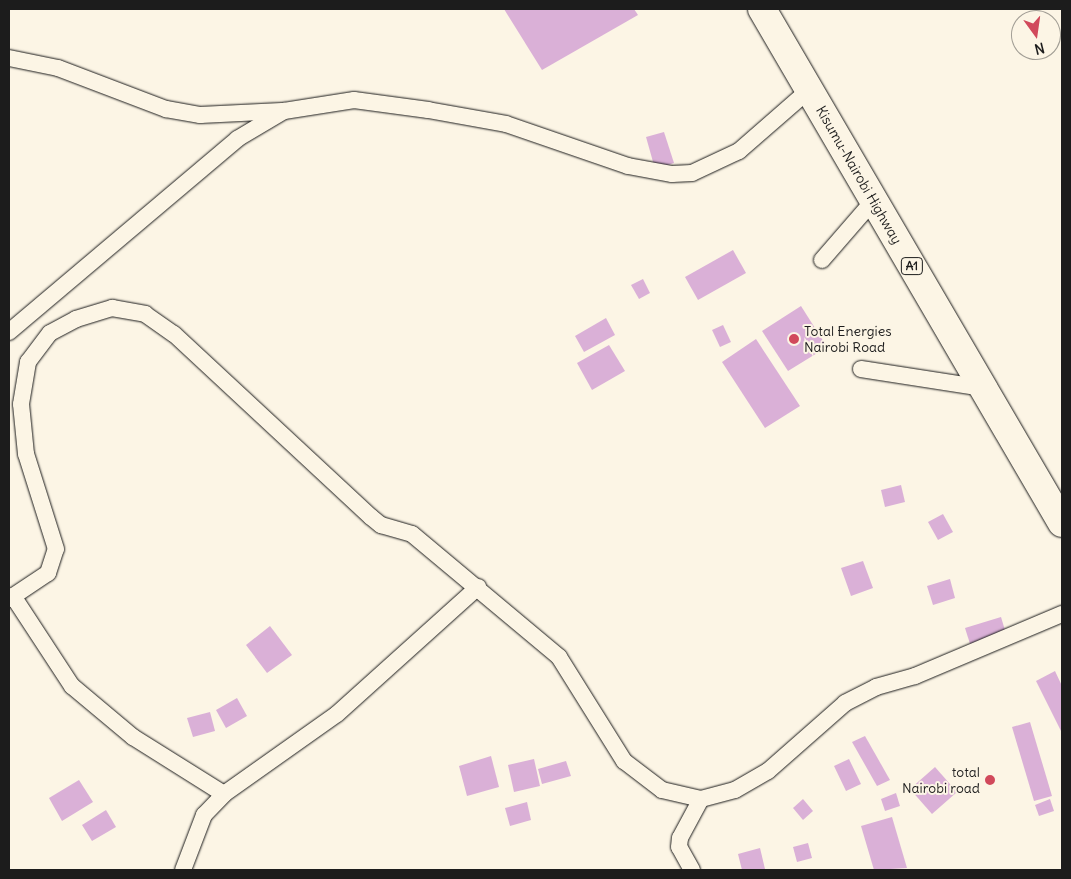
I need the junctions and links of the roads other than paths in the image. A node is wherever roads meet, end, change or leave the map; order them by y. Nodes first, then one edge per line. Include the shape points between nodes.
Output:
1 (762, 9) edge
2 (9, 58) edge
3 (810, 90) junction
4 (284, 111) junction
5 (874, 200) junction
6 (822, 260) dead end
7 (9, 332) edge
8 (861, 369) dead end
9 (984, 388) junction
10 (1062, 523) edge
11 (478, 587) junction
12 (11, 597) edge
13 (1062, 614) edge
14 (224, 794) junction
15 (700, 799) junction
16 (183, 870) edge
17 (692, 870) edge

1 - 3 highway, Kisumu-Nairobi Highway / A1
2 - 4 street via 58,68 166,109 200,115
3 - 4 street via 739,151 692,173 672,174 628,166 506,124 428,110 354,100
3 - 5 highway, Kisumu-Nairobi Highway / A1
4 - 7 street via 237,139
5 - 6 street
5 - 9 highway, Kisumu-Nairobi Highway / A1
8 - 9 street
9 - 10 highway, Kisumu-Nairobi Highway / A1
11 - 12 street via 412,534 381,525 371,517 174,334 145,314 112,308 76,319 50,333 28,362 21,404 26,454 56,549 48,573
11 - 14 street via 337,714
11 - 15 street via 559,656 624,761 662,790
12 - 14 street via 72,686 134,737
13 - 15 street via 915,676 876,686 845,703 768,771 735,790
14 - 16 street via 204,815
15 - 17 street via 680,838 679,847

